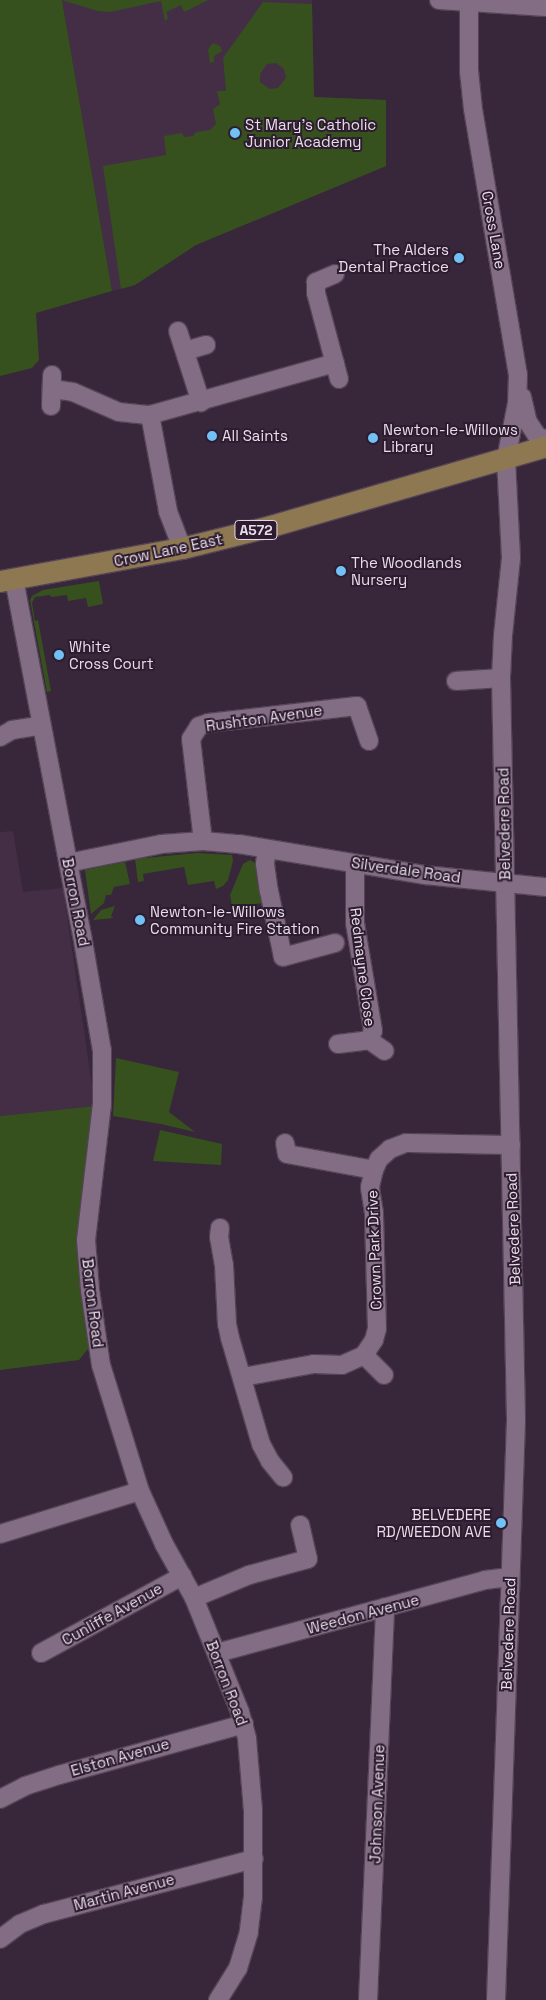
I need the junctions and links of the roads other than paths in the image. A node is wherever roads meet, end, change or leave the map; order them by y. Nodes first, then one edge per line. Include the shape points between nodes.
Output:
1 (439, 0) edge
2 (469, 1) edge
3 (546, 7) edge
4 (334, 274) dead end
5 (178, 331) dead end
6 (206, 345) dead end
7 (185, 351) junction
8 (518, 375) junction
9 (51, 390) dead end
10 (201, 402) junction
11 (150, 415) junction
12 (546, 440) edge
13 (546, 446) edge
14 (506, 459) junction
15 (182, 548) junction
16 (7, 580) edge
17 (501, 678) junction
18 (456, 681) dead end
19 (42, 725) junction
20 (0, 737) edge
21 (369, 741) dead end
22 (203, 841) junction
23 (267, 849) junction
24 (68, 862) junction
25 (355, 864) junction
26 (505, 882) junction
27 (546, 887) edge
28 (335, 943) dead end
29 (369, 1040) junction
30 (338, 1044) dead end
31 (385, 1051) dead end
32 (510, 1145) junction
33 (285, 1153) dead end
34 (374, 1170) junction
35 (220, 1228) dead end
36 (364, 1355) junction
37 (384, 1375) dead end
38 (243, 1377) junction
39 (284, 1477) dead end
40 (140, 1491) junction
41 (300, 1525) dead end
42 (0, 1534) edge
43 (182, 1576) junction
44 (510, 1577) junction
45 (194, 1598) junction
46 (385, 1608) junction
47 (41, 1653) dead end
48 (217, 1653) junction
49 (244, 1724) junction
50 (0, 1798) edge
51 (254, 1859) junction
52 (0, 1939) edge
53 (218, 2000) edge
54 (368, 2000) edge
55 (496, 2000) edge

1 - 2 street
2 - 3 street
2 - 8 street, Cross Lane via 469,71 473,109
4 - 10 street via 316,282 316,293 337,371
5 - 7 street
6 - 7 street
7 - 10 street
8 - 12 street via 528,422 537,436
8 - 14 street, Cross Lane via 517,403
9 - 11 street via 73,392 119,412
10 - 11 street
11 - 15 street via 168,511
13 - 14 main road, A572
14 - 15 main road, Crow Lane East / A572
14 - 17 street, Belvedere Road via 511,558
15 - 16 main road, Crow Lane East / A572
16 - 19 street, Borron Road
17 - 18 street
17 - 26 street, Belvedere Road
19 - 20 street via 12,730
19 - 24 street, Borron Road
21 - 22 street, Rushton Avenue via 356,698 199,726 193,733 191,747
22 - 23 street, Silverdale Road
22 - 24 street, Silverdale Road via 161,844
23 - 25 street, Silverdale Road
23 - 28 street via 268,891 283,957
24 - 40 street, Borron Road via 102,1051 102,1104 86,1258 101,1365
25 - 26 street, Silverdale Road via 425,875
25 - 29 street, Redmayne Close via 355,923 373,1031
26 - 27 street, Silverdale Road
26 - 32 street, Belvedere Road
29 - 30 street, Redmayne Close
29 - 31 street, Redmayne Close
32 - 34 street, Crown Park Drive via 406,1143 384,1154
32 - 44 street, Belvedere Road via 516,1422
33 - 34 street
34 - 36 street, Crown Park Drive via 370,1187 374,1213 377,1329
35 - 38 street via 227,1324
36 - 37 street
36 - 38 street via 342,1365 314,1364
38 - 39 street via 262,1444 270,1461
40 - 42 street
40 - 43 street, Borron Road
41 - 45 street via 316,1557 249,1575
43 - 45 street, Borron Road
43 - 47 street, Cunliffe Avenue
44 - 46 street, Weedon Avenue via 486,1580
44 - 55 street, Belvedere Road
45 - 48 street, Borron Road
46 - 48 street, Weedon Avenue
46 - 54 street, Johnson Avenue
48 - 49 street, Borron Road
49 - 50 street, Elston Avenue via 59,1775
49 - 51 street, Borron Road
51 - 52 street, Martin Avenue via 44,1914 20,1924
51 - 53 street, Borron Road via 249,1932 238,1968

